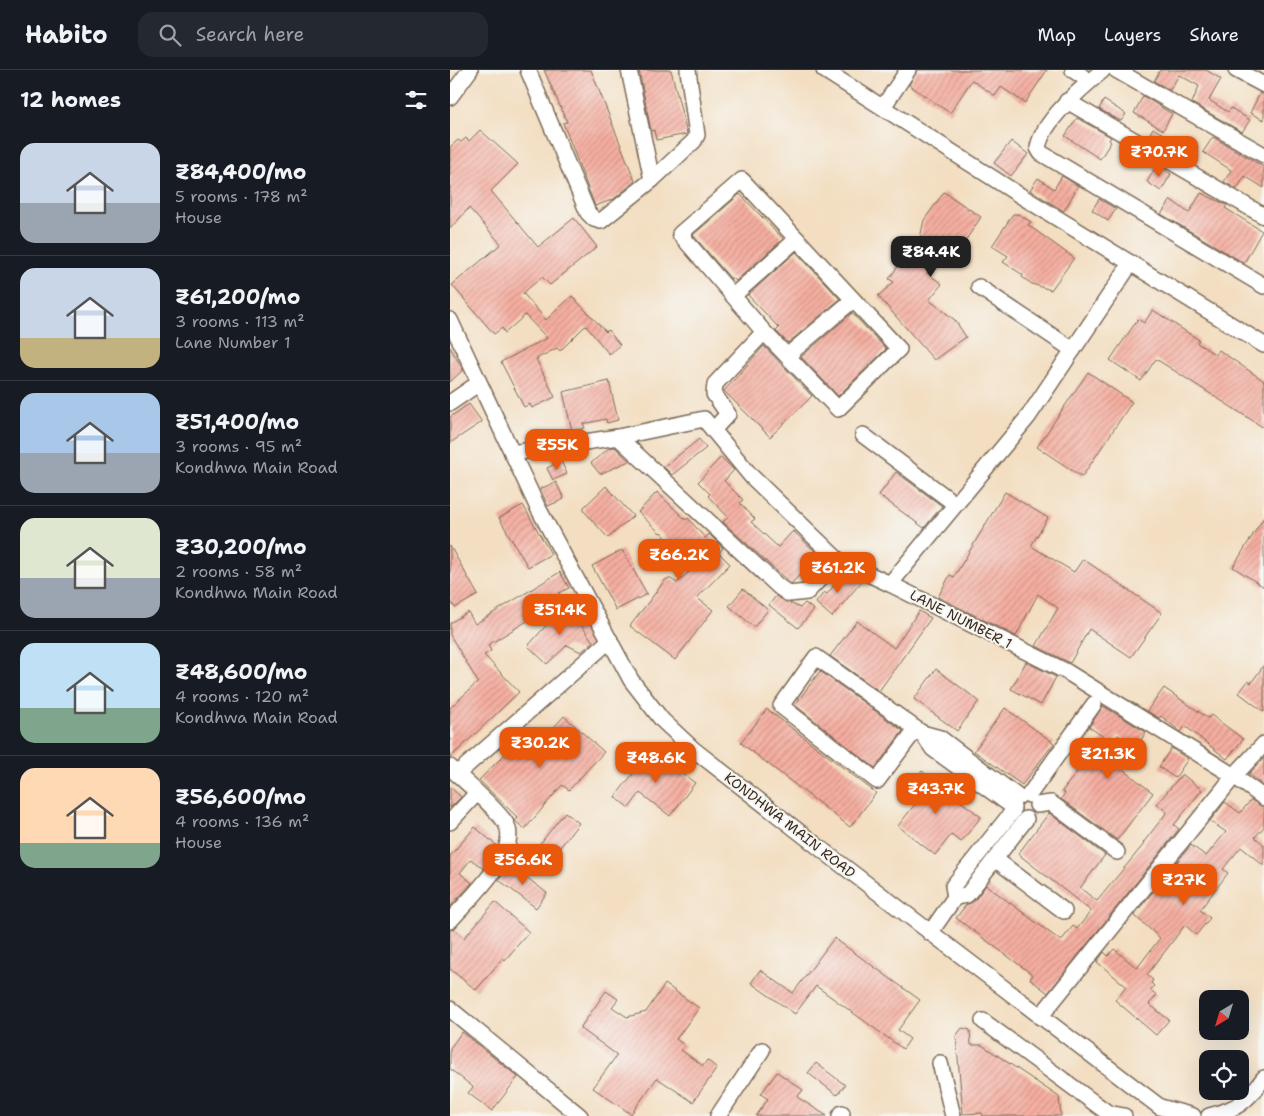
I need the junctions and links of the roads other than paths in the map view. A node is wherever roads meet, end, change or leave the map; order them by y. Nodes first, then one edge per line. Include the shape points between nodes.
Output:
1 (528, 70) edge
2 (629, 70) edge
3 (688, 70) edge
4 (824, 70) edge
5 (908, 70) edge
6 (1103, 70) edge
7 (1116, 70) edge
8 (1236, 70) edge
9 (465, 72) edge
10 (1264, 85) edge
11 (450, 97) edge
12 (1067, 101) junction
13 (883, 107) junction
14 (1264, 155) edge
15 (652, 180) junction
16 (1264, 216) edge
17 (796, 239) junction
18 (1131, 263) junction
19 (1264, 286) edge
20 (979, 287) dead end
21 (734, 295) junction
22 (853, 300) junction
23 (450, 320) edge
24 (764, 332) junction
25 (1264, 345) edge
26 (1073, 350) junction
27 (787, 356) junction
28 (480, 383) junction
29 (450, 403) edge
30 (714, 429) junction
31 (863, 435) dead end
32 (618, 437) junction
33 (512, 453) junction
34 (955, 504) junction
35 (838, 560) junction
36 (890, 584) junction
37 (610, 640) junction
38 (1094, 704) dead end
39 (919, 731) junction
40 (1264, 744) edge
41 (452, 769) edge
42 (1234, 776) junction
43 (476, 794) junction
44 (1264, 798) edge
45 (1023, 806) junction
46 (450, 822) edge
47 (1117, 852) dead end
48 (995, 859) junction
49 (955, 897) junction
50 (1064, 912) dead end
51 (450, 921) edge
52 (930, 933) junction
53 (450, 1009) edge
54 (1040, 1017) junction
55 (983, 1021) dead end
56 (762, 1050) dead end
57 (940, 1063) dead end
58 (1264, 1078) edge
59 (1159, 1111) edge
60 (1108, 1113) junction
61 (580, 1116) edge
62 (718, 1116) edge
63 (953, 1116) edge
64 (1092, 1116) edge
65 (1124, 1116) edge
66 (1193, 1116) edge
67 (1209, 1116) edge

1 - 15 street via 584,205 594,219 601,220
2 - 15 street
3 - 15 street via 697,135
4 - 13 street
5 - 13 street
6 - 12 street
7 - 14 street
8 - 10 street
9 - 11 street
12 - 16 street
12 - 19 street via 1039,142 1041,152
13 - 18 street
17 - 21 street
17 - 21 street via 742,180 680,234
17 - 22 street
18 - 25 street
18 - 26 street
20 - 26 street
21 - 24 street
22 - 27 street
22 - 27 street via 899,349 838,408
23 - 28 street, KONDHWA MAIN ROAD
24 - 27 street
24 - 30 street via 715,384 714,394 728,414
26 - 34 street via 1028,416
28 - 29 street
28 - 33 street, KONDHWA MAIN ROAD
30 - 32 street via 704,419
30 - 35 street, LANE NUMBER 1 via 751,476
31 - 34 street
32 - 33 street
32 - 35 street via 789,594 807,592
33 - 37 street, KONDHWA MAIN ROAD
34 - 36 street
35 - 36 street, LANE NUMBER 1
36 - 42 street, LANE NUMBER 1 via 1067,672
37 - 41 street
37 - 52 street, KONDHWA MAIN ROAD via 631,680 662,720 693,749
38 - 45 street
39 - 39 street via 816,657 781,706 877,781
39 - 45 street
40 - 42 street
41 - 43 street
42 - 44 street, LANE NUMBER 1
42 - 54 street
43 - 46 street
43 - 51 street via 506,823 509,843 503,859
45 - 47 street via 1051,803
45 - 48 street
45 - 49 street via 953,886
48 - 49 street via 967,896
48 - 50 street
49 - 52 street
52 - 54 street, KONDHWA MAIN ROAD
53 - 61 street
54 - 59 street, KONDHWA MAIN ROAD
55 - 60 street
56 - 62 street
57 - 63 street
58 - 67 street via 1232,1110
59 - 66 street, KONDHWA MAIN ROAD
60 - 64 street
60 - 65 street

